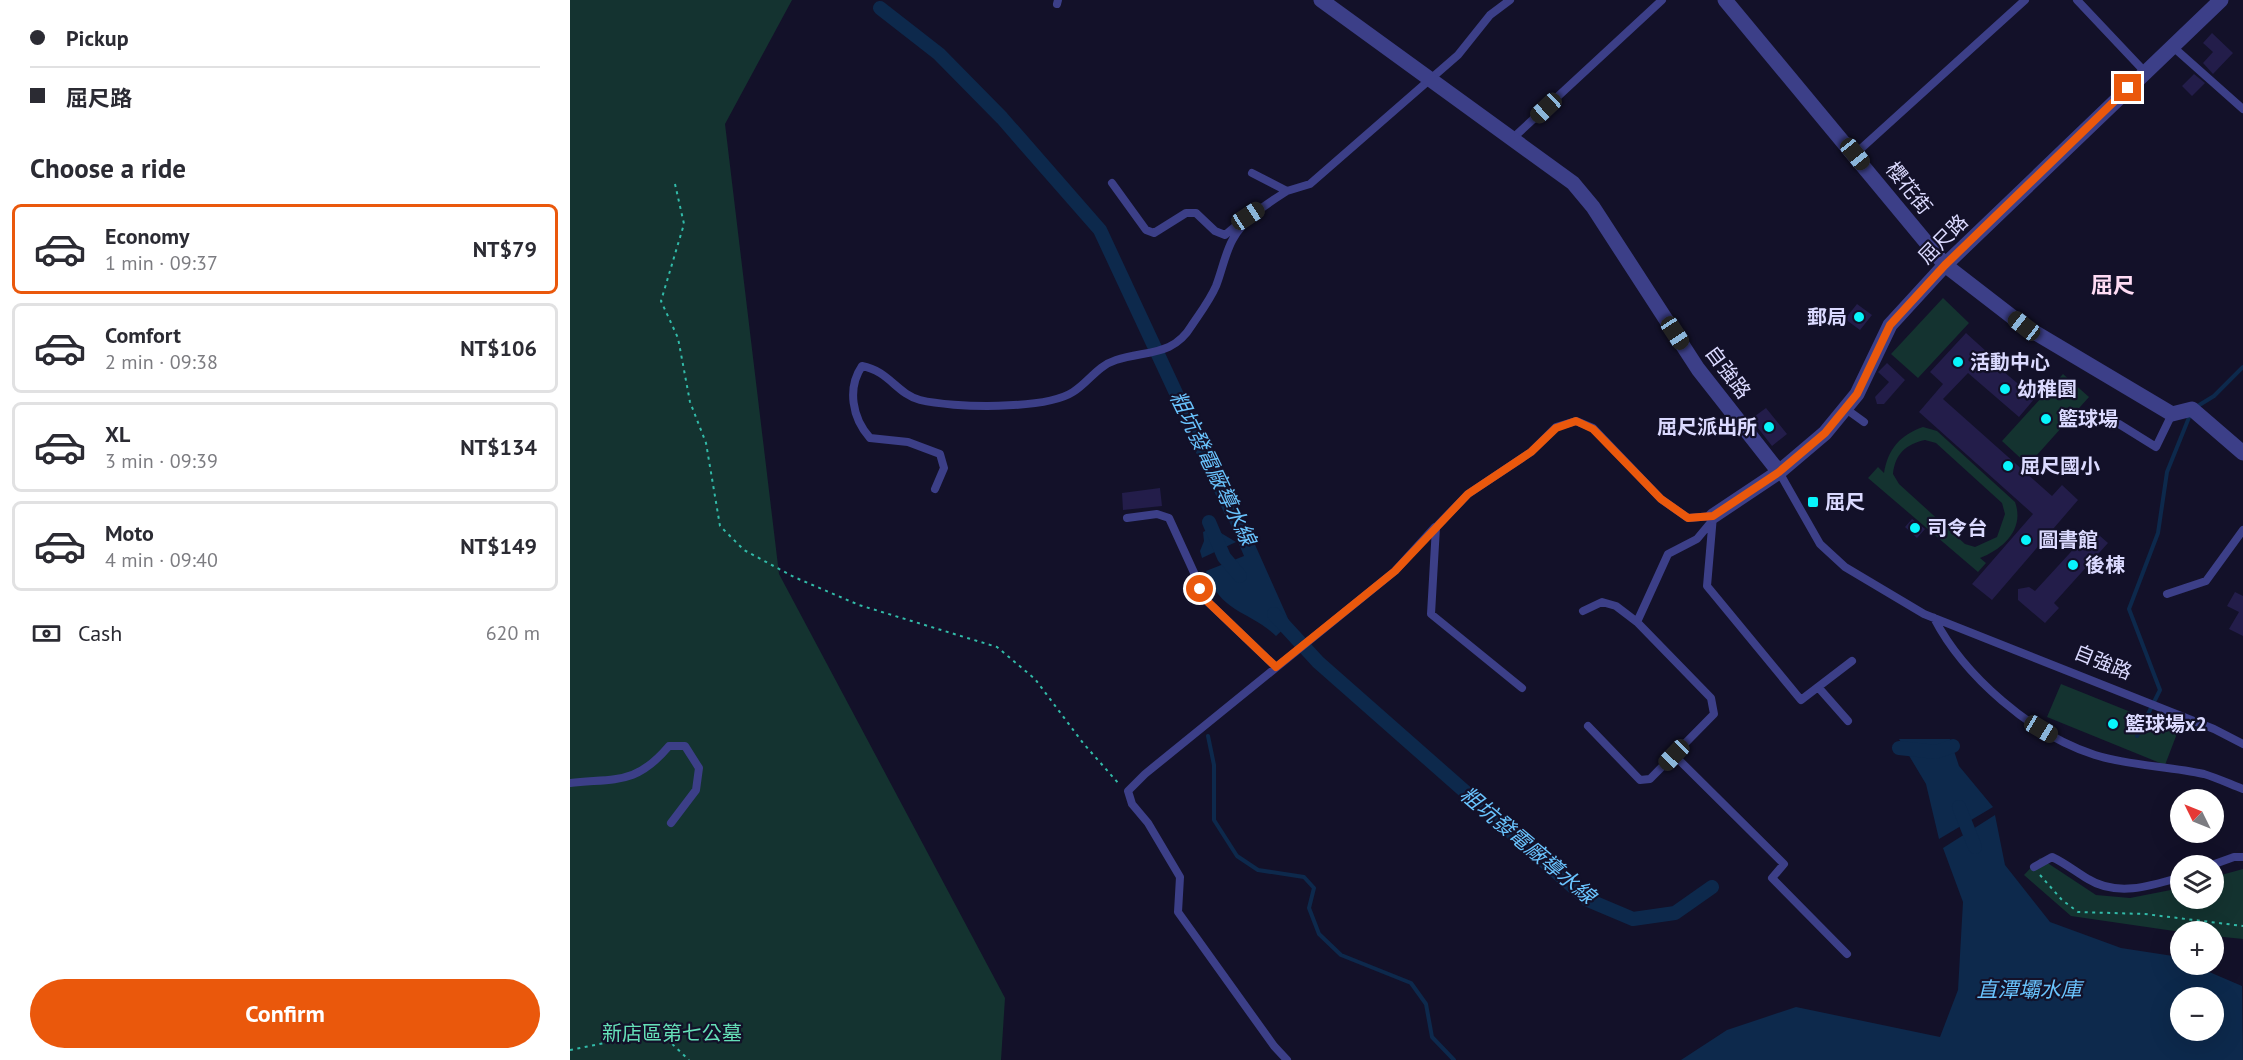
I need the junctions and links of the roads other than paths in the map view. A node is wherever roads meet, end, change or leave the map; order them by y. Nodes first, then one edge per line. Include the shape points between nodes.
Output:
1 (1321, 0) edge
2 (1510, 0) edge
3 (1662, 0) edge
4 (1725, 0) edge
5 (2025, 0) edge
6 (2077, 0) edge
7 (2221, 0) edge
8 (2172, 46) junction
9 (2145, 72) junction
10 (1429, 78) junction
11 (2243, 109) edge
12 (1513, 138) junction
13 (1855, 154) junction
14 (1252, 173) dead end
15 (1112, 183) dead end
16 (1287, 191) junction
17 (1258, 209) junction
18 (1945, 265) junction
19 (1846, 409) junction
20 (2172, 414) junction
21 (1864, 422) dead end
22 (2119, 424) dead end
23 (2243, 453) edge
24 (1779, 472) junction
25 (935, 489) dead end
26 (1127, 518) dead end
27 (1712, 519) junction
28 (1436, 527) junction
29 (2243, 530) edge
30 (2167, 594) dead end
31 (1582, 611) dead end
32 (1934, 618) junction
33 (1637, 622) junction
34 (1852, 660) dead end
35 (1276, 667) junction
36 (1818, 687) junction
37 (1522, 688) dead end
38 (1848, 720) dead end
39 (1588, 726) dead end
40 (2243, 744) edge
41 (1674, 755) junction
42 (570, 783) edge
43 (2238, 787) edge
44 (2243, 794) edge
45 (671, 823) dead end
46 (2243, 857) edge
47 (2224, 862) edge
48 (2034, 867) road end
49 (2170, 880) edge
50 (1847, 954) dead end
51 (1287, 1060) edge

1 - 10 street, 自強路
2 - 10 lane via 1490,15 1458,55
3 - 12 lane
4 - 13 street, 櫻花街
5 - 13 lane
6 - 9 lane
7 - 8 street, 屈尺路
8 - 9 street, 屈尺路
8 - 11 lane
9 - 18 street, 屈尺路
10 - 12 street, 自強路
10 - 16 lane via 1310,184
12 - 24 street, 自強路 via 1573,183 1593,207 1698,369
13 - 18 street, 櫻花街
14 - 16 lane
15 - 17 lane via 1146,230 1154,233 1186,213 1196,213 1225,235
16 - 17 lane
17 - 25 lane via 1233,239 1215,288 1188,332 1170,348 1117,359 1099,368 1073,393 1057,400 954,406 917,400 876,369 862,366 855,378 853,398 860,427 870,438 908,442 940,454 944,468
18 - 19 street, 屈尺路 via 1890,325
18 - 20 street, 櫻花街 via 2024,326
19 - 21 lane
19 - 24 street, 屈尺路 via 1825,433
20 - 22 lane via 2156,447
20 - 23 street, 櫻花街 via 2192,409
24 - 27 street, 屈尺路
24 - 32 lane, 自強路 via 1821,544 1845,567
26 - 35 lane via 1157,514 1169,518 1207,601
27 - 28 lane via 1688,518 1661,499 1593,429 1576,421 1556,428 1531,452 1468,494
27 - 33 lane via 1697,538 1668,554
27 - 36 lane via 1707,586 1801,700
28 - 35 lane via 1395,571
28 - 37 lane via 1431,614
29 - 30 lane via 2206,581
31 - 33 lane via 1602,602 1616,606
32 - 40 lane, 自強路
32 - 43 lane via 1948,645 1971,672 2063,742 2096,755 2205,775
33 - 41 lane via 1711,698 1714,714
34 - 36 lane
35 - 51 lane via 1128,791 1132,804 1180,877 1178,912
36 - 38 lane
39 - 41 lane via 1640,780 1650,779
41 - 50 lane via 1784,864 1772,878
42 - 45 lane via 633,777 653,765 669,746 685,746 699,768 696,790
43 - 44 lane
46 - 47 lane
48 - 49 lane via 2052,857 2090,881 2118,890

